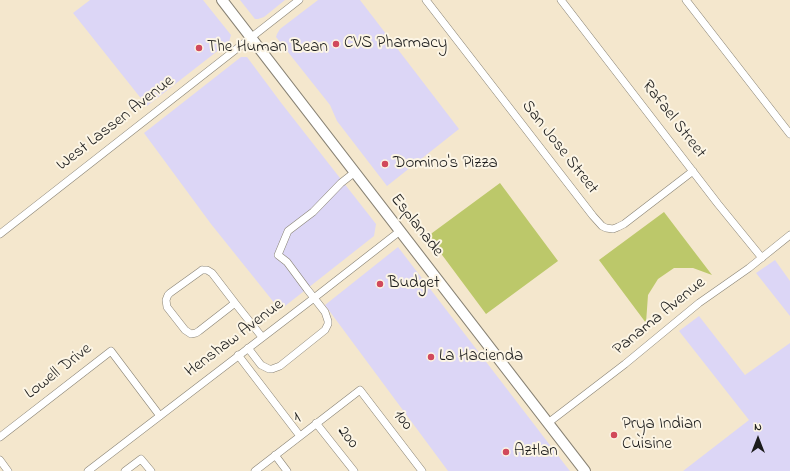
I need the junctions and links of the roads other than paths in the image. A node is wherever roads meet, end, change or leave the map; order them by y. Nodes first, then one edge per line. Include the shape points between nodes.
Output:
1 (222, 0) edge
2 (299, 0) edge
3 (426, 0) edge
4 (561, 0) edge
5 (686, 0) edge
6 (250, 37) junction
7 (790, 134) edge
8 (693, 171) junction
9 (354, 172) junction
10 (400, 231) junction
11 (0, 234) edge
12 (790, 235) edge
13 (762, 258) junction
14 (314, 298) junction
15 (235, 303) junction
16 (262, 337) junction
17 (248, 348) junction
18 (238, 356) junction
19 (360, 390) joint
20 (160, 416) junction
21 (316, 423) junction
22 (548, 423) junction
23 (300, 436) junction
24 (0, 437) edge
25 (275, 455) junction
26 (0, 460) edge
27 (420, 468) edge
28 (8, 471) edge
29 (88, 471) edge
30 (125, 471) edge
31 (151, 471) edge
32 (255, 471) edge
33 (287, 471) edge
34 (354, 471) edge
35 (410, 471) edge
36 (585, 471) edge

1 - 6 main road, Esplanade
2 - 6 street, West Lassen Avenue
3 - 8 street, San Jose Street via 602,226 613,229 624,224
4 - 8 street, Rafael Street
5 - 7 street
6 - 9 main road, Esplanade
6 - 11 street, West Lassen Avenue
8 - 13 street, Rafael Street
9 - 10 main road, Esplanade
9 - 14 street via 313,212 288,231 278,255 287,262
10 - 14 street, Henshaw Avenue
10 - 22 main road, Esplanade
12 - 13 street, Panama Avenue
13 - 22 street, Panama Avenue via 699,303
14 - 16 street, Henshaw Avenue
14 - 17 street via 326,314 327,327 323,333 280,366 272,369 264,367
15 - 15 street via 212,273 205,270 168,295 166,302 167,307 191,334 199,331
15 - 16 street
16 - 17 street, Henshaw Avenue
17 - 18 street, Henshaw Avenue
18 - 20 street, Henshaw Avenue
18 - 23 street
19 - 21 street, 1
19 - 27 street, 100
20 - 24 street, Lowell Drive via 111,352
20 - 29 street, Henshaw Avenue
21 - 23 street, 1
21 - 34 street, 200
22 - 36 main road, Esplanade
23 - 25 street, 1
25 - 32 street, 1
25 - 33 street
26 - 28 street
27 - 35 street
30 - 31 street via 141,459

